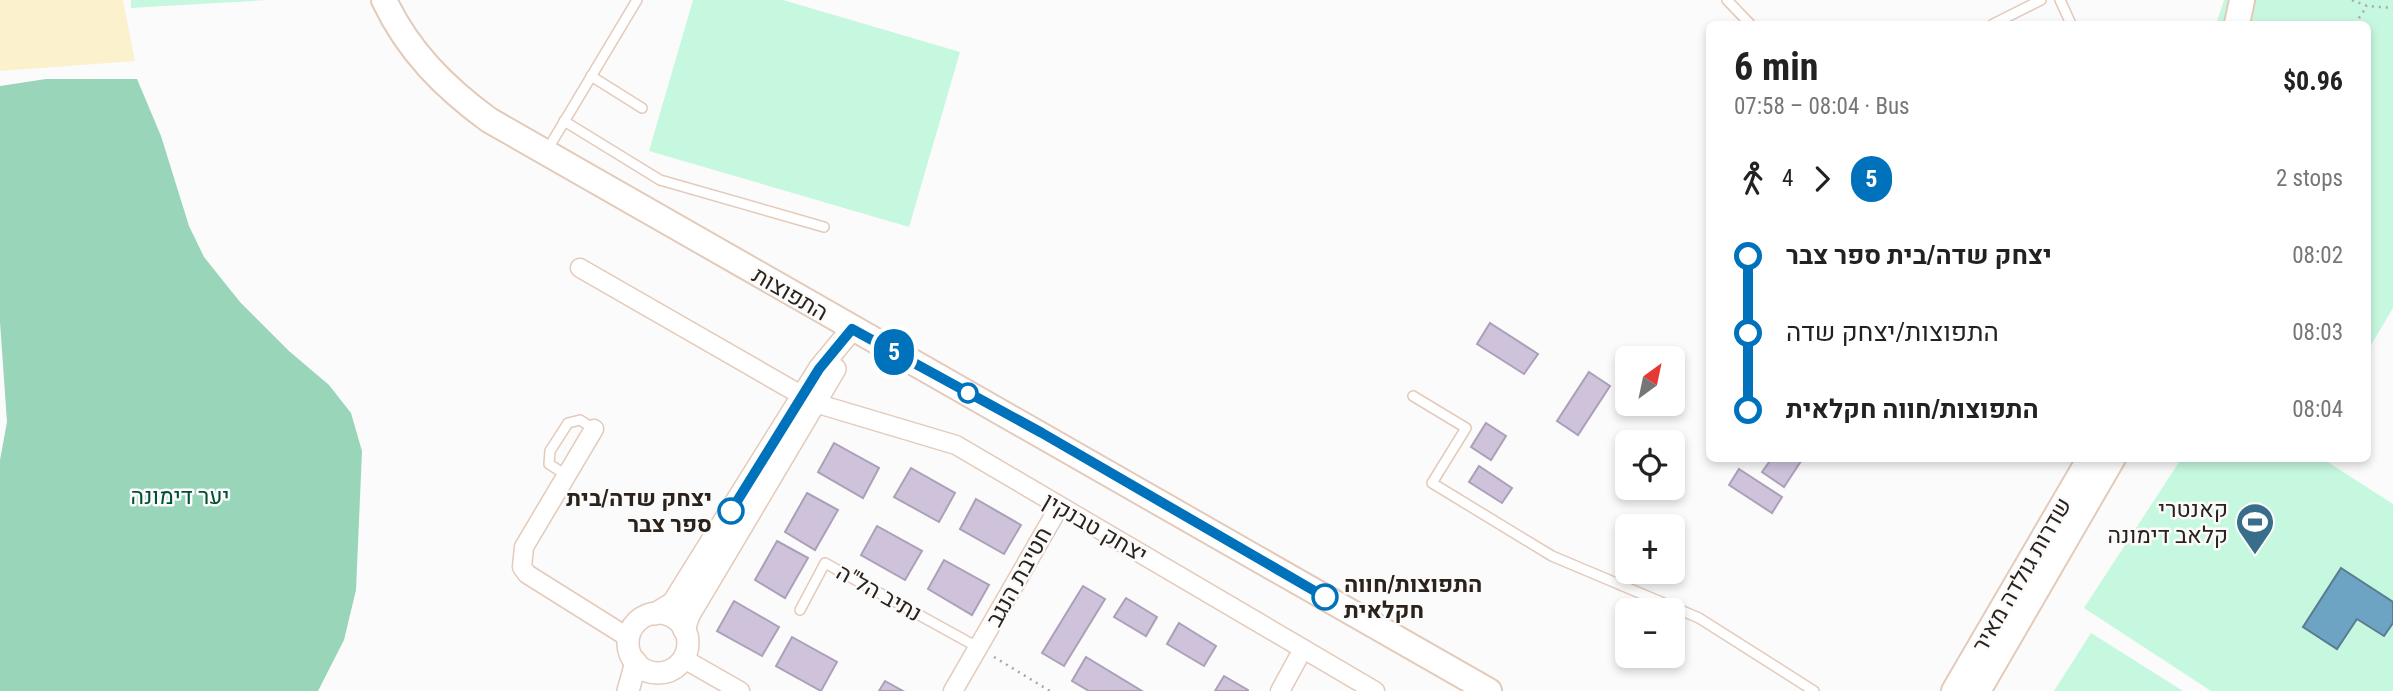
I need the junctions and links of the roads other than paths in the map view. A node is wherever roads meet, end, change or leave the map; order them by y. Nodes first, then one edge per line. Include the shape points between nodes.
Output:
1 (384, 0) edge
2 (637, 0) edge
3 (1727, 0) edge
4 (2041, 0) edge
5 (2060, 0) edge
6 (2242, 0) edge
7 (1747, 21) edge
8 (1999, 21) edge
9 (2070, 21) edge
10 (2238, 21) edge
11 (591, 76) junction
12 (642, 108) dead end
13 (564, 121) junction
14 (546, 153) junction
15 (824, 227) dead end
16 (580, 268) dead end
17 (852, 329) junction
18 (1413, 396) dead end
19 (809, 399) junction
20 (594, 429) joint
21 (2088, 462) edge
22 (2111, 462) edge
23 (566, 475) junction
24 (1059, 507) junction
25 (800, 610) dead end
26 (655, 614) junction
27 (684, 630) junction
28 (629, 638) junction
29 (979, 648) junction
30 (1303, 649) junction
31 (684, 659) junction
32 (636, 662) junction
33 (660, 673) junction
34 (628, 691) edge
35 (645, 691) edge
36 (740, 691) edge
37 (953, 691) edge
38 (1280, 691) edge
39 (1375, 691) edge
40 (1489, 691) edge
41 (1814, 691) edge
42 (1954, 691) edge
43 (1978, 691) edge

1 - 14 main road, התפוצות via 415,52 456,96
2 - 11 lane
3 - 7 lane
4 - 8 lane
5 - 9 lane
6 - 10 main road
11 - 12 lane
11 - 13 lane
13 - 14 lane
13 - 15 lane via 660,180
14 - 17 main road, התפוצות
16 - 19 street, יצחק טבנקין
17 - 19 street via 838,364
17 - 40 main road, התפוצות
18 - 41 lane via 1466,428 1432,482 1552,556 1699,618
19 - 24 street, יצחק טבנקין via 956,445
19 - 26 street via 673,603
19 - 27 street
20 - 23 street
20 - 23 lane via 580,420 568,423 550,451 549,464
21 - 42 main road, שדרות גולדה מאיר
22 - 43 main road, שדרות גולדה מאיר
23 - 28 street via 524,547 522,567
24 - 29 street, חטיבת הנגב
24 - 30 street, יצחק טבנקין
25 - 29 lane, נתיב הל"ה via 825,564
26 - 27 street via 673,617
26 - 28 street via 638,622
27 - 31 street via 688,640
28 - 32 street
29 - 37 street, חטיבת הנגב
30 - 38 street
30 - 39 street, יצחק טבנקין
31 - 33 street
31 - 36 street
32 - 33 street
32 - 34 street
33 - 35 street

